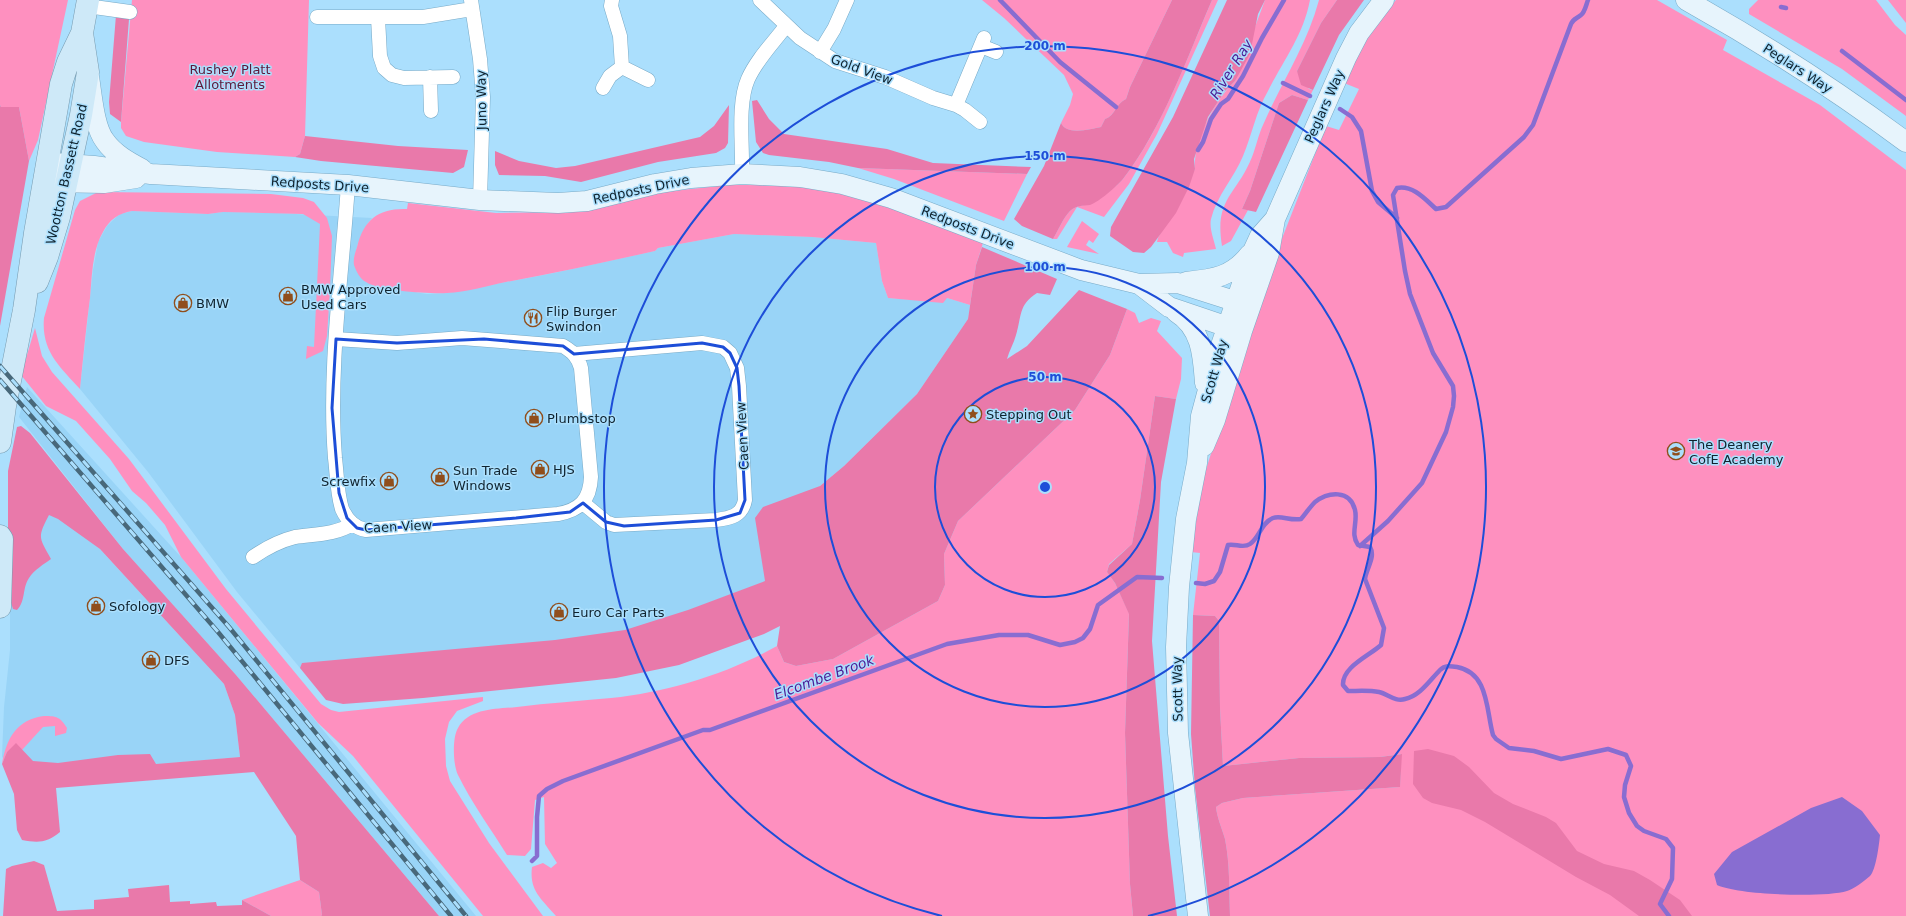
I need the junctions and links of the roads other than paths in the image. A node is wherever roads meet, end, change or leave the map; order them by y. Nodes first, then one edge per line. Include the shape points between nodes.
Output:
1 (612, 0) edge
2 (760, 0) edge
3 (846, 0) edge
4 (1384, 0) edge
5 (1686, 0) edge
6 (87, 3) edge
7 (472, 4) edge
8 (130, 12) dead end
9 (317, 17) dead end
10 (378, 18) junction
11 (786, 26) junction
12 (82, 33) junction
13 (820, 52) junction
14 (996, 52) dead end
15 (622, 67) junction
16 (88, 72) junction
17 (430, 77) junction
18 (453, 77) dead end
19 (648, 80) dead end
20 (603, 88) dead end
21 (956, 105) junction
22 (431, 111) dead end
23 (980, 122) dead end
24 (1906, 142) edge
25 (46, 172) junction
26 (69, 173) junction
27 (151, 174) junction
28 (742, 174) junction
29 (348, 185) junction
30 (480, 200) junction
31 (1275, 219) junction
32 (1254, 249) junction
33 (1178, 283) junction
34 (1139, 284) junction
35 (1243, 303) junction
36 (1169, 307) junction
37 (24, 310) junction
38 (1234, 329) junction
39 (336, 339) junction
40 (574, 354) junction
41 (1206, 397) junction
42 (0, 442) edge
43 (1197, 463) junction
44 (583, 503) junction
45 (352, 524) junction
46 (0, 536) edge
47 (253, 557) dead end
48 (0, 607) edge
49 (1198, 916) edge

1 - 15 street via 611,6 620,36
2 - 11 street, Gold View
3 - 13 street via 834,29
4 - 31 main road, Peglars Way via 1359,33 1346,58
5 - 24 main road, Peglars Way via 1791,62
6 - 8 street
6 - 12 main road, Wootton Bassett Road
7 - 10 street via 435,16
7 - 30 street, Juno Way via 483,97
9 - 10 street
10 - 17 street via 380,56 386,70 397,77
11 - 13 street, Gold View
11 - 28 street via 760,60 748,79 744,92
12 - 16 main road, Wootton Bassett Road
12 - 25 main road, Wootton Bassett Road via 61,84
13 - 21 street, Gold View via 840,64 885,77
14 - 21 street via 983,42
15 - 19 street
15 - 20 street via 610,76
16 - 26 main road, Wootton Bassett Road
16 - 27 main road via 98,124 104,141 121,156
17 - 18 street
17 - 22 street
21 - 23 street, Gold View
25 - 26 main road, Redposts Drive
25 - 37 main road, Wootton Bassett Road
26 - 27 main road, Redposts Drive via 104,183
26 - 37 main road, Wootton Bassett Road via 52,242
27 - 29 main road, Redposts Drive
28 - 30 main road, Redposts Drive via 673,180 578,202
28 - 34 main road, Redposts Drive via 800,177 858,188 891,198 1062,264
29 - 30 main road, Redposts Drive
29 - 39 street, Caen View
31 - 32 main road, Peglars Way via 1260,236
31 - 35 main road, Peglars Way via 1269,254
32 - 33 main road via 1241,265 1228,274 1208,280
32 - 35 main road, Peglars Way
33 - 34 main road, Redposts Drive
33 - 35 main road, Redposts Drive
34 - 36 main road, Redposts Drive
35 - 38 main road, Peglars Way
36 - 38 main road, Redposts Drive
36 - 41 main road via 1188,321 1199,339
37 - 42 main road, Wootton Bassett Road
38 - 41 main road, Scott Way
38 - 43 main road, Scott Way via 1215,420
39 - 40 street via 397,343 462,338 484,339 564,346
39 - 45 street, Caen View via 332,424 339,493 342,508
40 - 44 street via 581,368 591,477 591,487
40 - 44 street, Caen View via 689,343 713,344 730,353 734,360 739,386 745,500 740,513 716,520 624,526 606,522
41 - 43 main road, Scott Way via 1200,421
43 - 49 main road, Scott Way via 1186,518 1181,562 1176,655 1180,762
44 - 45 street, Caen View via 570,512 516,518 366,530
45 - 47 street via 334,532 286,540 269,546
46 - 48 main road

